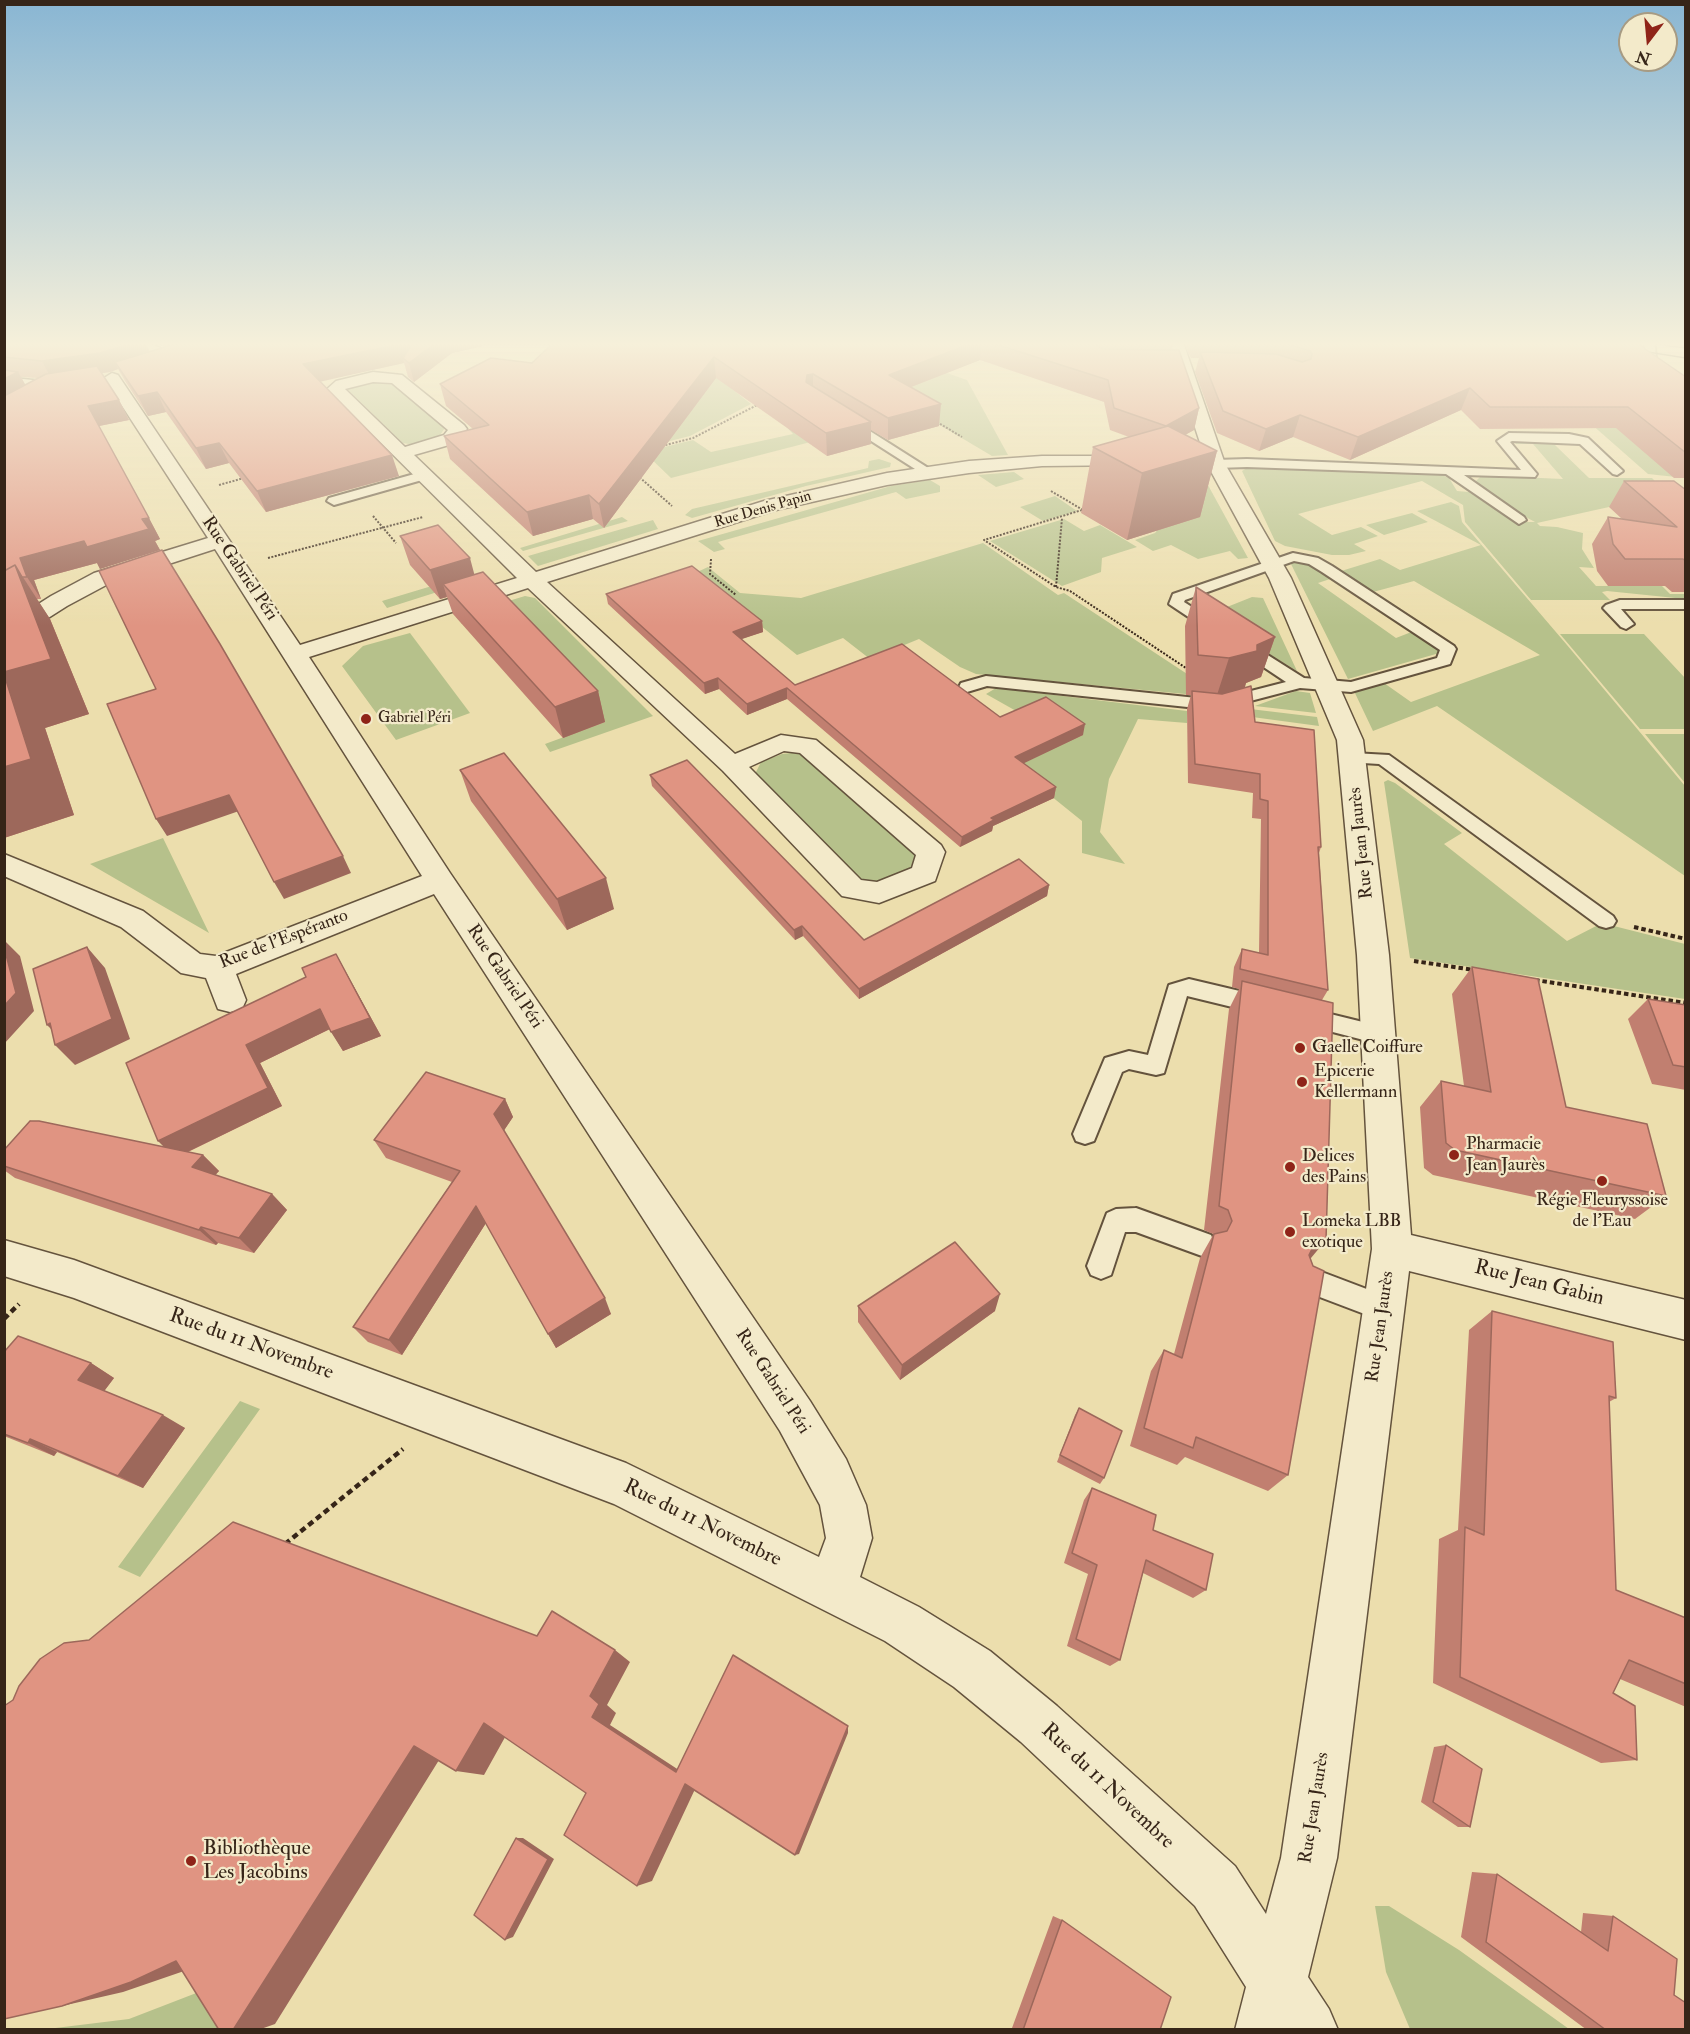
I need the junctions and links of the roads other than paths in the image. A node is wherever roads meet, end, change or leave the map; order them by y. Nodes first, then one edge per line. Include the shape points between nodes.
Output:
1 (151, 437) edge
2 (385, 437) edge
3 (452, 437) edge
4 (872, 437) edge
5 (1200, 437) edge
6 (402, 453) junction
7 (1156, 461) edge
8 (1206, 464) junction
9 (1448, 471) junction
10 (1617, 471) dead end
11 (930, 473) junction
12 (425, 475) junction
13 (334, 501) dead end
14 (1519, 520) dead end
15 (220, 541) junction
16 (1272, 563) junction
17 (532, 580) junction
18 (1686, 604) edge
19 (1626, 624) dead end
20 (4, 636) edge
21 (295, 654) junction
22 (1314, 684) junction
23 (967, 687) dead end
24 (1353, 758) junction
25 (732, 765) junction
26 (4, 864) edge
27 (440, 880) junction
28 (1606, 921) road end
29 (218, 968) junction
30 (230, 1000) dead end
31 (1379, 1035) junction
32 (1085, 1134) dead end
33 (1202, 1244) dead end
34 (1392, 1249) junction
35 (4, 1258) edge
36 (1101, 1266) dead end
37 (1306, 1279) edge
38 (1383, 1308) junction
39 (1686, 1320) edge
40 (832, 1589) junction
41 (1271, 2006) edge
42 (1308, 2030) edge

1 - 15 street, Rue Gabriel Péri
2 - 6 street
3 - 6 street
4 - 11 lane
5 - 8 street, Rue Jean Jaurès
6 - 12 street
7 - 11 street, Rue Denis Papin via 1042,460
8 - 9 lane
8 - 16 street, Rue Jean Jaurès
9 - 10 lane via 1531,474 1503,441 1509,437 1584,441
9 - 14 lane
11 - 17 street, Rue Denis Papin via 771,505
12 - 13 lane
12 - 17 street
15 - 20 street via 102,578
15 - 21 street, Rue Gabriel Péri
16 - 22 street, Rue Jean Jaurès
16 - 22 lane via 1178,597 1176,604
16 - 22 lane via 1293,557 1313,561 1448,649 1444,661 1351,687
17 - 21 street, Rue Denis Papin
17 - 25 street
18 - 19 lane via 1620,604 1611,608
21 - 27 street, Rue Gabriel Péri
22 - 23 lane via 1216,705 986,681
22 - 24 street, Rue Jean Jaurès via 1350,740
24 - 28 lane via 1383,759
24 - 31 street, Rue Jean Jaurès
25 - 25 street via 852,889 879,893 925,874 931,852 807,746 781,743
26 - 29 street, Rue de l'Espéranto via 132,920 192,965
27 - 29 street, Rue de l'Espéranto
27 - 40 street, Rue Gabriel Péri via 795,1416 830,1475 843,1505 849,1538
29 - 30 street, Rue de l'Espéranto
31 - 32 lane via 1189,987 1177,991 1156,1066 1130,1060 1113,1065
31 - 34 street, Rue Jean Jaurès
33 - 36 lane via 1136,1220 1116,1221
34 - 38 street, Rue Jean Jaurès
34 - 39 street, Rue Jean Gabin
35 - 40 street, Rue du 11 Novembre via 74,1279 626,1486
37 - 38 lane
38 - 41 street, Rue Jean Jaurès via 1309,1858
40 - 41 street, Rue du 11 Novembre via 902,1624 972,1668 1039,1724 1215,1886
41 - 42 street, Rue du 11 Novembre

